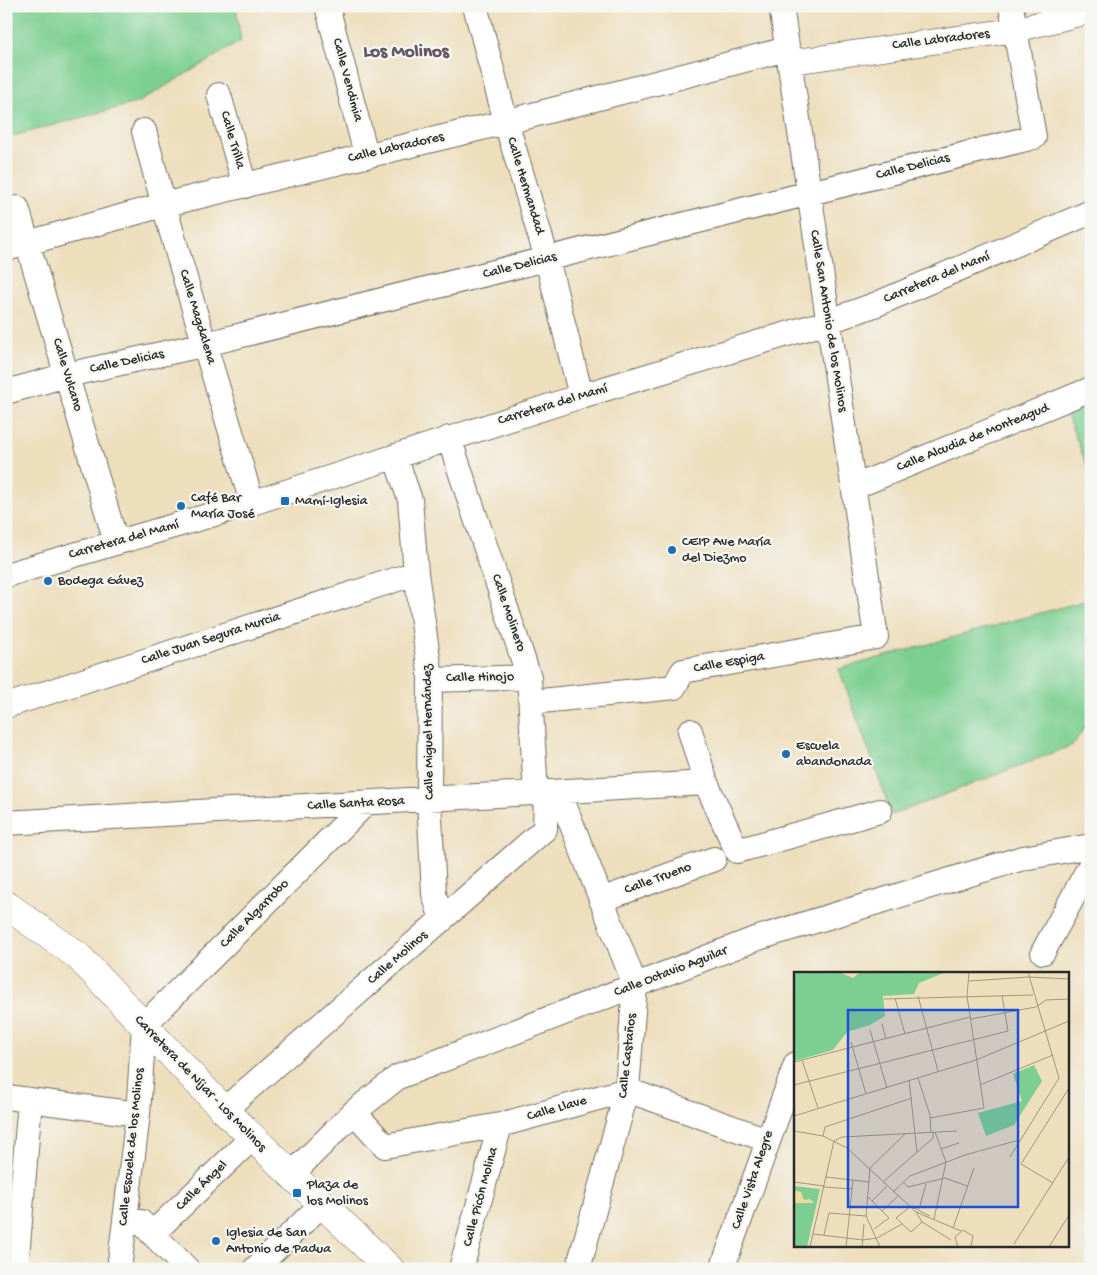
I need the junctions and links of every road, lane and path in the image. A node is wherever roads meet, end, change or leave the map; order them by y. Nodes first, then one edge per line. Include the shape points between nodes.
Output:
1 (327, 6) edge
2 (475, 6) edge
3 (781, 6) edge
4 (1011, 6) edge
5 (1091, 11) edge
6 (1015, 30) junction
7 (789, 55) junction
8 (219, 94) dead end
9 (506, 122) junction
10 (144, 131) dead end
11 (366, 154) junction
12 (245, 186) junction
13 (808, 193) junction
14 (163, 205) junction
15 (18, 208) dead end
16 (1091, 212) edge
17 (17, 246) edge
18 (547, 259) junction
19 (827, 322) junction
20 (206, 344) junction
21 (67, 375) junction
22 (1091, 389) edge
23 (6, 392) edge
24 (582, 396) junction
25 (449, 438) junction
26 (396, 456) junction
27 (854, 487) junction
28 (252, 503) junction
29 (116, 542) junction
30 (416, 573) junction
31 (6, 575) edge
32 (876, 637) joint
33 (529, 677) junction
34 (430, 680) junction
35 (532, 702) junction
36 (6, 706) edge
37 (690, 731) dead end
38 (706, 783) junction
39 (547, 793) junction
40 (429, 799) junction
41 (366, 803) junction
42 (880, 811) dead end
43 (6, 823) edge
44 (1091, 846) edge
45 (714, 858) dead end
46 (1091, 864) edge
47 (602, 900) junction
48 (6, 905) edge
49 (442, 920) junction
50 (1043, 952) dead end
51 (635, 986) junction
52 (144, 1025) junction
53 (794, 1069) edge
54 (627, 1090) junction
55 (6, 1097) edge
56 (30, 1101) junction
57 (224, 1110) junction
58 (354, 1112) junction
59 (138, 1114) junction
60 (500, 1125) junction
61 (252, 1138) junction
62 (766, 1140) junction
63 (16, 1156) edge
64 (290, 1176) junction
65 (321, 1205) junction
66 (126, 1207) junction
67 (152, 1234) junction
68 (392, 1266) edge
69 (16, 1269) edge
70 (119, 1269) edge
71 (187, 1269) edge
72 (255, 1269) edge
73 (461, 1269) edge
74 (578, 1269) edge
75 (722, 1269) edge

1 - 11 street, Calle Vendimia
2 - 9 street, Calle Hermandad
3 - 7 street, Calle San Antonio de los Molinos
4 - 6 street
5 - 6 street, Calle Labradores
6 - 7 street, Calle Labradores
6 - 13 street, Calle Delicias via 1034,137
7 - 9 street, Calle Labradores
7 - 13 street, Calle San Antonio de los Molinos
8 - 12 street, Calle Trilla
9 - 11 street, Calle Labradores
9 - 18 street, Calle Hermandad
10 - 14 street, Calle Magdalena
11 - 12 street, Calle Labradores
12 - 14 street, Calle Labradores
13 - 18 street, Calle Delicias
13 - 19 street, Calle San Antonio de los Molinos
14 - 17 street, Calle Labradores
14 - 20 street, Calle Magdalena
15 - 17 street, Calle Vulcano
16 - 19 street, Carretera del Mamí via 877,304
17 - 21 street, Calle Vulcano
18 - 20 street, Calle Delicias
18 - 24 street, Calle Hermandad
19 - 24 street, Carretera del Mamí
19 - 27 street, Calle San Antonio de los Molinos
20 - 21 street, Calle Delicias
20 - 28 street, Calle Magdalena
21 - 23 street, Calle Delicias
21 - 29 street, Calle Vulcano
22 - 27 street, Calle Alcudia de Monteagud
24 - 25 street, Carretera del Mamí
25 - 26 street, Carretera del Mamí
25 - 33 street, Calle Molinero
26 - 28 street, Carretera del Mamí
26 - 30 street, Calle Miguel Hernández via 410,500
27 - 32 street, Calle San Antonio de los Molinos
28 - 29 street, Carretera del Mamí
29 - 31 street, Carretera del Mamí
30 - 34 street, Calle Miguel Hernández
30 - 36 street, Calle Juan Segura Murcia
32 - 35 street, Calle Espiga via 682,671 674,687
33 - 34 street, Calle Hinojo
33 - 35 street, Calle Molinero
34 - 40 street, Calle Miguel Hernández
35 - 39 street, Calle Molinero
37 - 38 street
38 - 39 street, Calle Santa Rosa
38 - 42 street via 737,851
39 - 40 street, Calle Santa Rosa
39 - 47 street, Calle Castaños
39 - 49 street, Calle Molinos via 545,829
40 - 41 street, Calle Santa Rosa
40 - 49 street, Calle Miguel Hernández via 434,894
41 - 43 street, Calle Santa Rosa
41 - 52 street, Calle Algarrobo
44 - 51 street, Calle Octavio Aguilar via 1023,858 774,934
45 - 47 street, Calle Trueno
46 - 50 street
47 - 51 street, Calle Castaños
48 - 52 main road, Carretera de Níjar - Los Molinos via 78,956
49 - 57 street, Calle Molinos
51 - 54 street, Calle Castaños
51 - 58 street, Calle Octavio Aguilar via 398,1077
52 - 57 main road, Carretera de Níjar - Los Molinos
52 - 59 street, Calle Escuela de los Molinos
53 - 62 street, Calle Vista Alegre
54 - 60 street, Calle Llave
54 - 62 street
54 - 74 street, Calle Castaños
55 - 56 street
56 - 59 street
56 - 63 street
57 - 61 main road, Carretera de Níjar - Los Molinos
58 - 60 street, Calle Llave via 385,1146
58 - 64 street, Calle Octavio Aguilar
59 - 66 street, Calle Escuela de los Molinos
60 - 73 street, Calle Picón Molina
61 - 64 main road, Carretera de Níjar - Los Molinos
61 - 67 street, Calle Ángel
62 - 75 street, Calle Vista Alegre
63 - 69 street
64 - 65 main road, Carretera de Níjar - Los Molinos
65 - 68 main road, Carretera de Níjar - Los Molinos
65 - 72 street
66 - 67 street
66 - 70 street, Calle Escuela de los Molinos
67 - 71 street

